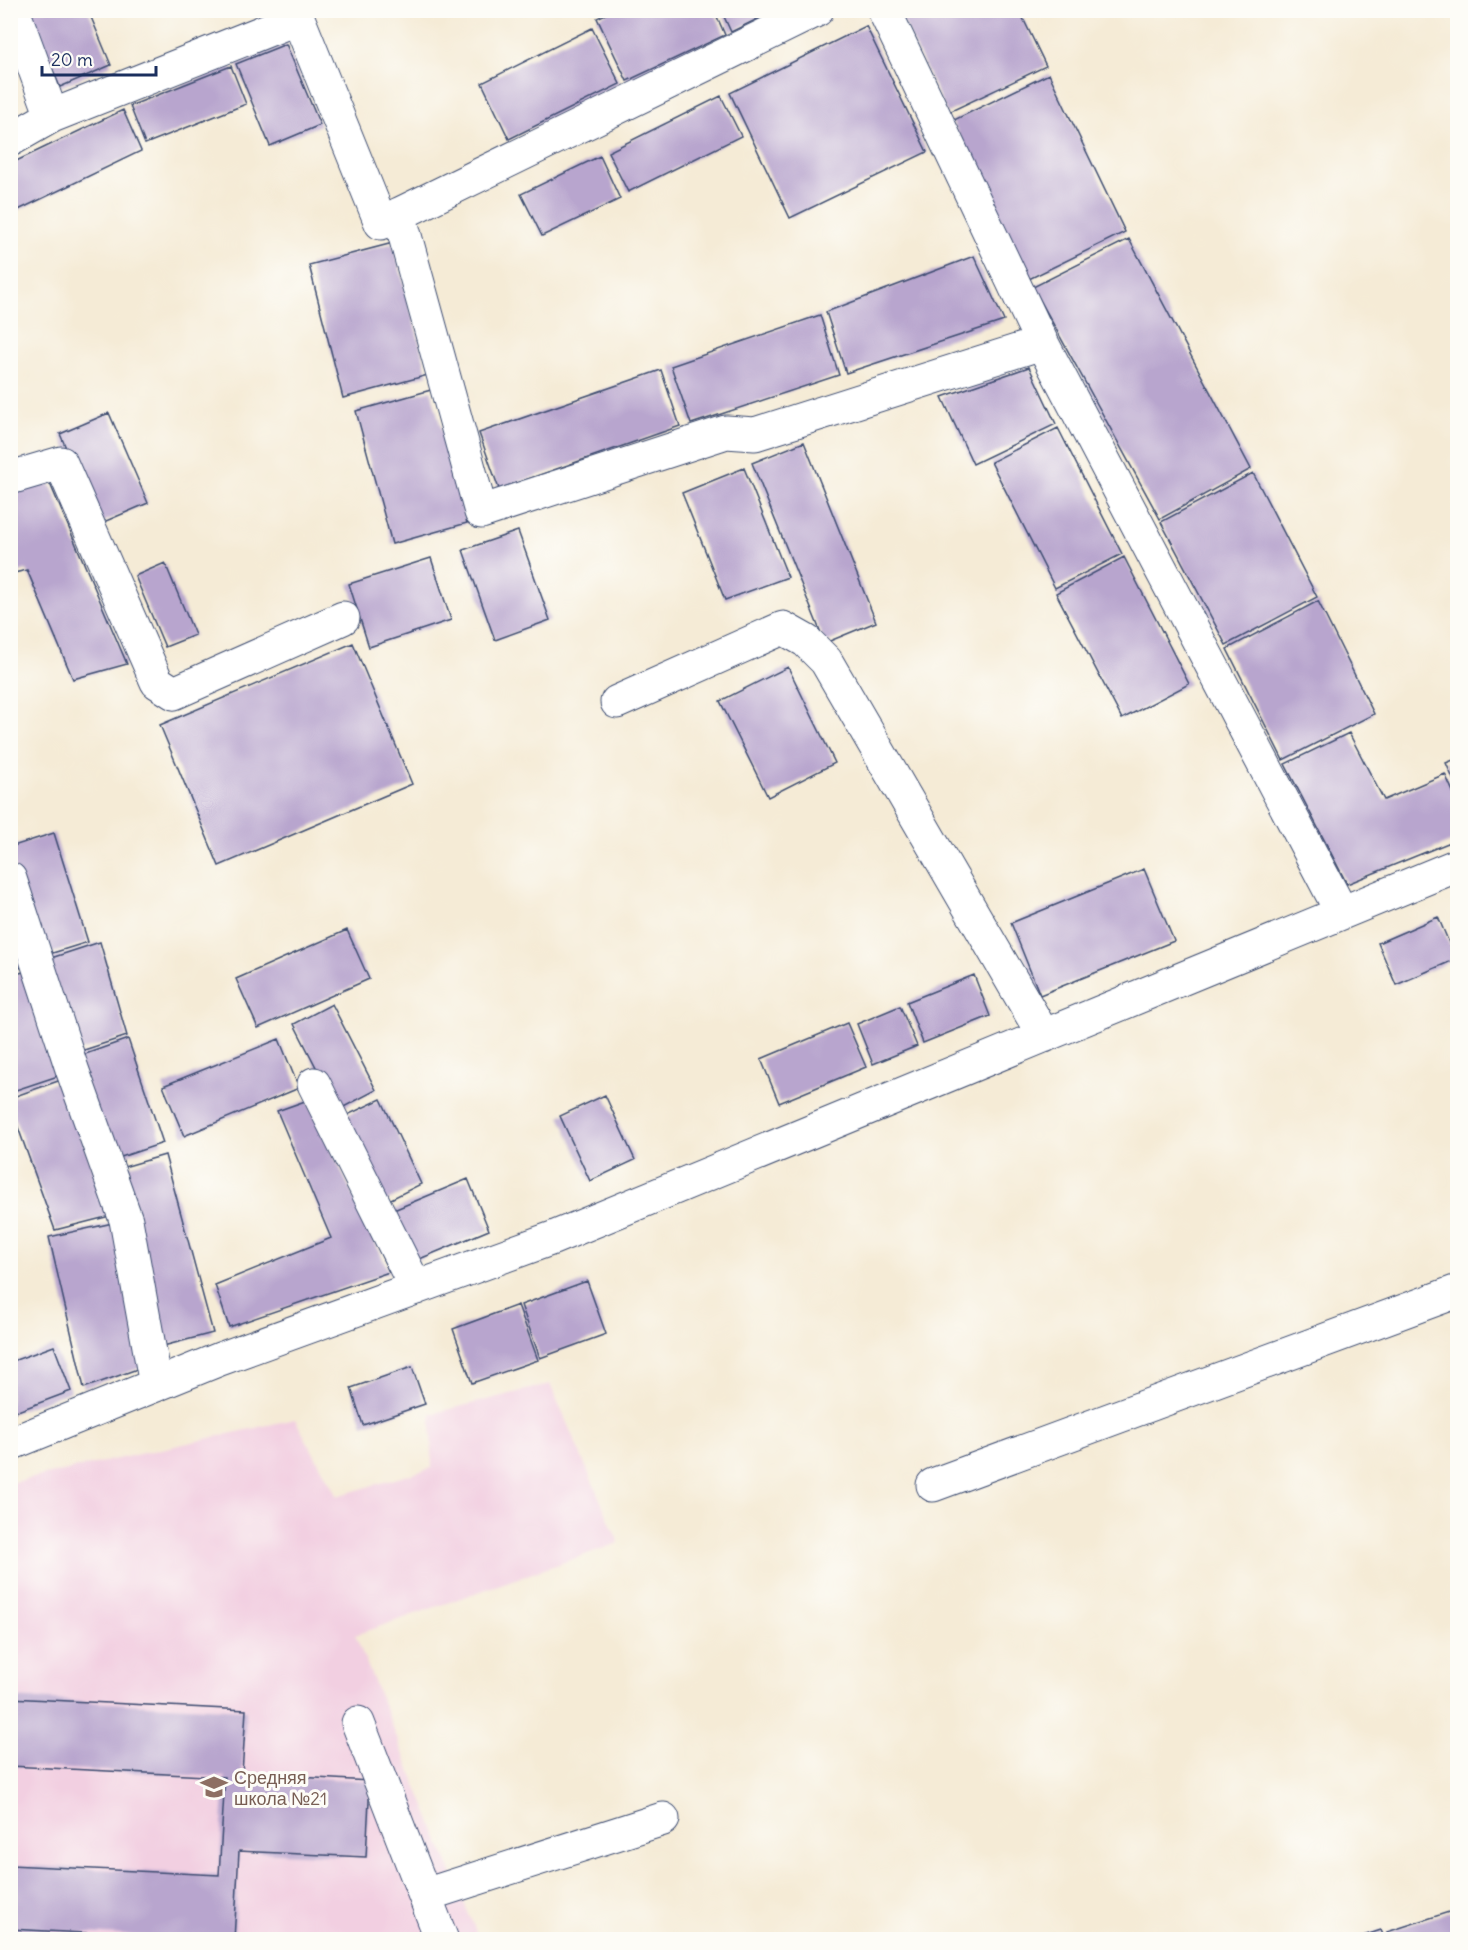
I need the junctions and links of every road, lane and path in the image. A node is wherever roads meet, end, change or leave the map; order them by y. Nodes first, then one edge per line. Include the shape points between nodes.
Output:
1 (13, 10) edge
2 (817, 10) edge
3 (884, 10) edge
4 (297, 14) edge
5 (52, 116) junction
6 (10, 140) edge
7 (399, 214) junction
8 (1042, 343) junction
9 (10, 478) edge
10 (343, 618) dead end
11 (617, 702) dead end
12 (1458, 865) edge
13 (10, 879) edge
14 (1342, 913) junction
15 (1044, 1036) junction
16 (314, 1084) dead end
17 (416, 1288) junction
18 (1458, 1291) edge
19 (156, 1385) junction
20 (10, 1444) edge
21 (933, 1485) dead end
22 (358, 1723) dead end
23 (663, 1819) dead end
24 (425, 1895) junction
25 (442, 1940) edge

1 - 5 street
2 - 7 street
3 - 8 street
4 - 5 street
4 - 7 street via 381,223
5 - 6 street
7 - 8 street via 481,512 726,432 755,434
8 - 14 street
9 - 10 street via 61,463 157,682 174,693
11 - 15 street via 783,628 806,641 826,661
12 - 14 street
13 - 19 street via 126,1220
14 - 15 street
15 - 17 street via 553,1238
16 - 17 street
17 - 19 street
18 - 21 street
19 - 20 street
22 - 24 street
23 - 24 street
24 - 25 street

